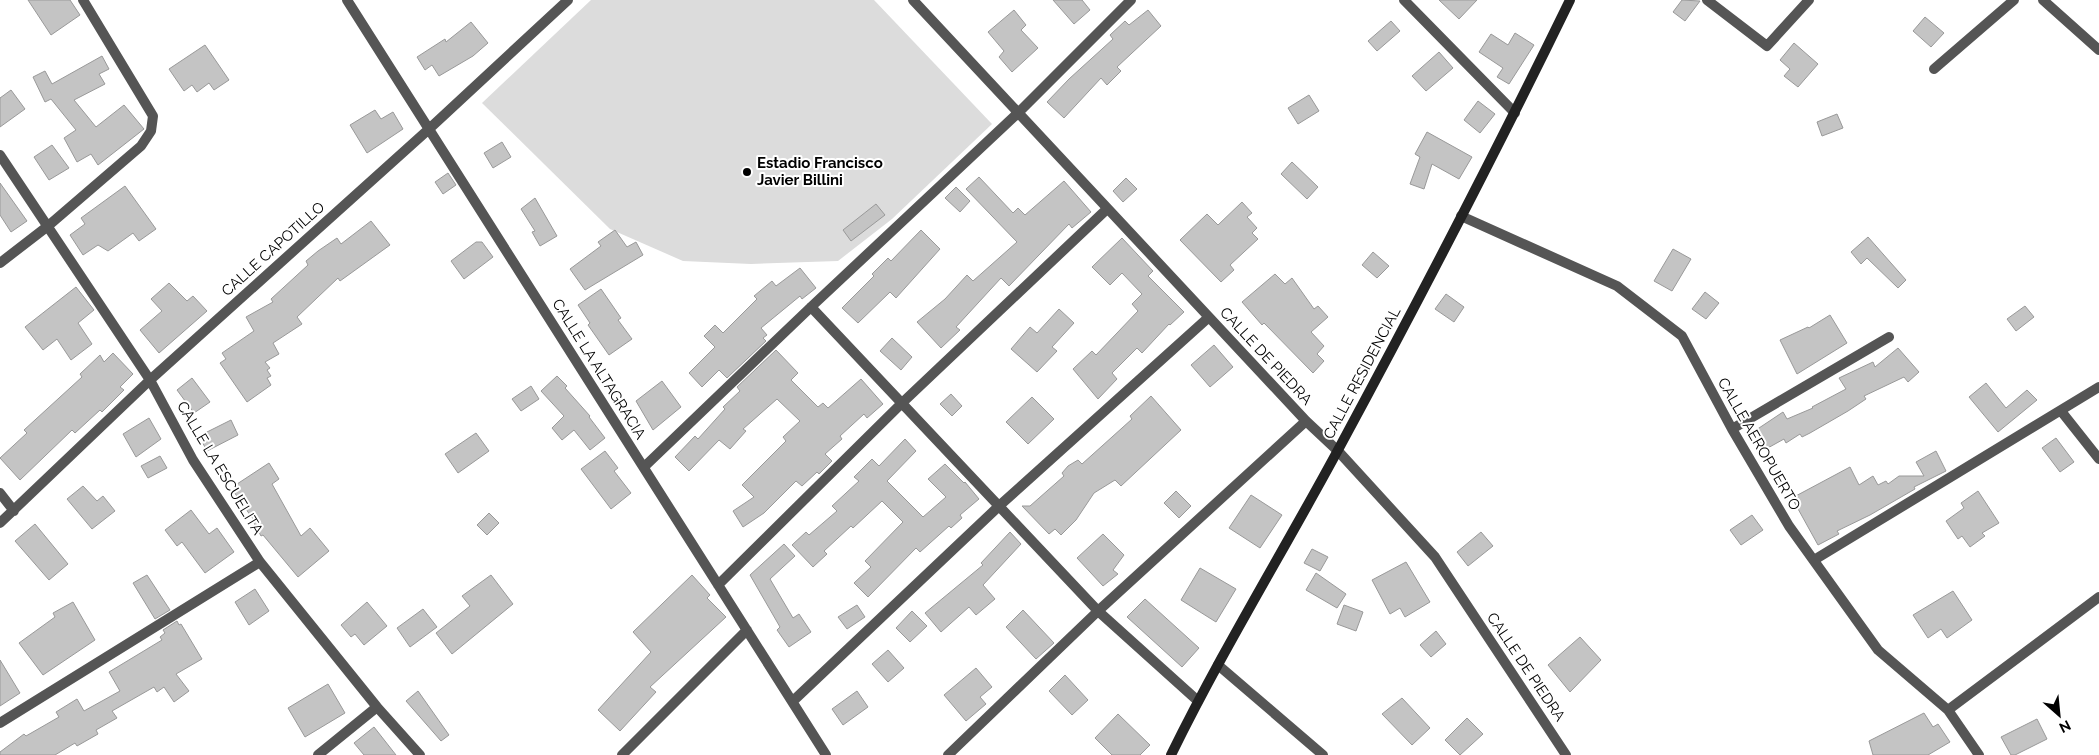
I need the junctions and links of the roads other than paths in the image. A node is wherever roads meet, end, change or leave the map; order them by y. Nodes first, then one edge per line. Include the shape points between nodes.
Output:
1 (82, 0) edge
2 (347, 0) edge
3 (568, 0) edge
4 (913, 0) edge
5 (1131, 0) edge
6 (1404, 0) edge
7 (1570, 0) edge
8 (1707, 0) edge
9 (1808, 0) edge
10 (2014, 0) edge
11 (2043, 0) edge
12 (2099, 50) edge
13 (1934, 68) dead end
14 (1018, 113) junction
15 (1515, 113) junction
16 (429, 129) junction
17 (0, 155) edge
18 (1107, 209) junction
19 (1461, 216) junction
20 (48, 226) junction
21 (0, 262) edge
22 (811, 307) junction
23 (1209, 317) junction
24 (1889, 338) dead end
25 (150, 380) junction
26 (2099, 387) edge
27 (902, 403) junction
28 (2061, 411) junction
29 (1306, 420) junction
30 (1732, 428) junction
31 (1338, 451) junction
32 (2099, 459) edge
33 (644, 467) junction
34 (0, 493) edge
35 (999, 506) junction
36 (14, 511) junction
37 (0, 524) edge
38 (1814, 560) junction
39 (260, 562) junction
40 (718, 585) junction
41 (2099, 597) edge
42 (1098, 611) junction
43 (747, 630) junction
44 (1218, 665) junction
45 (793, 701) junction
46 (1198, 701) junction
47 (377, 707) junction
48 (1948, 710) junction
49 (0, 723) edge
50 (318, 755) edge
51 (420, 755) edge
52 (622, 755) edge
53 (826, 755) edge
54 (948, 755) edge
55 (1171, 755) edge
56 (1323, 755) edge
57 (1566, 755) edge
58 (1979, 755) edge

1 - 20 street via 153,116 151,131 142,146
2 - 16 street, CALLE LA ALTAGRACIA
3 - 16 street, CALLE CAPOTILLO
4 - 14 street, CALLE DE PIEDRA
5 - 14 street
6 - 15 street
7 - 15 main road, CALLE RESIDENCIAL
8 - 9 street via 1767,46
10 - 13 street
11 - 12 street
14 - 18 street, CALLE DE PIEDRA
14 - 22 street
15 - 19 main road, CALLE RESIDENCIAL
16 - 25 street, CALLE CAPOTILLO
16 - 33 street, CALLE LA ALTAGRACIA
17 - 20 street, CALLE LA ESCUELITA
18 - 23 street, CALLE DE PIEDRA
18 - 27 street
19 - 30 street, CALLE AEROPUERTO via 1616,286 1682,336
19 - 31 main road, CALLE RESIDENCIAL
20 - 21 street
20 - 25 street, CALLE LA ESCUELITA
22 - 27 street
22 - 33 street
23 - 29 street, CALLE DE PIEDRA
23 - 35 street
24 - 30 street
25 - 36 street, CALLE CAPOTILLO
25 - 39 street, CALLE LA ESCUELITA via 193,460
26 - 28 street
27 - 35 street
27 - 40 street
28 - 32 street
28 - 38 street
29 - 31 street, CALLE DE PIEDRA
29 - 42 street
30 - 38 street, CALLE AEROPUERTO via 1789,526
31 - 44 main road, CALLE RESIDENCIAL
31 - 57 street, CALLE DE PIEDRA via 1435,557
33 - 40 street, CALLE LA ALTAGRACIA
34 - 36 street
35 - 42 street
35 - 45 street
36 - 37 street, CALLE CAPOTILLO
38 - 48 street, CALLE AEROPUERTO via 1878,650
39 - 47 street, CALLE LA ESCUELITA
39 - 49 street
40 - 43 street, CALLE LA ALTAGRACIA
41 - 48 street
42 - 46 street
42 - 54 street
43 - 45 street, CALLE LA ALTAGRACIA
43 - 52 street
44 - 46 main road, CALLE RESIDENCIAL
44 - 56 street
45 - 53 street, CALLE LA ALTAGRACIA
46 - 55 main road, CALLE RESIDENCIAL
47 - 50 street
47 - 51 street, CALLE LA ESCUELITA
48 - 58 street, CALLE AEROPUERTO

